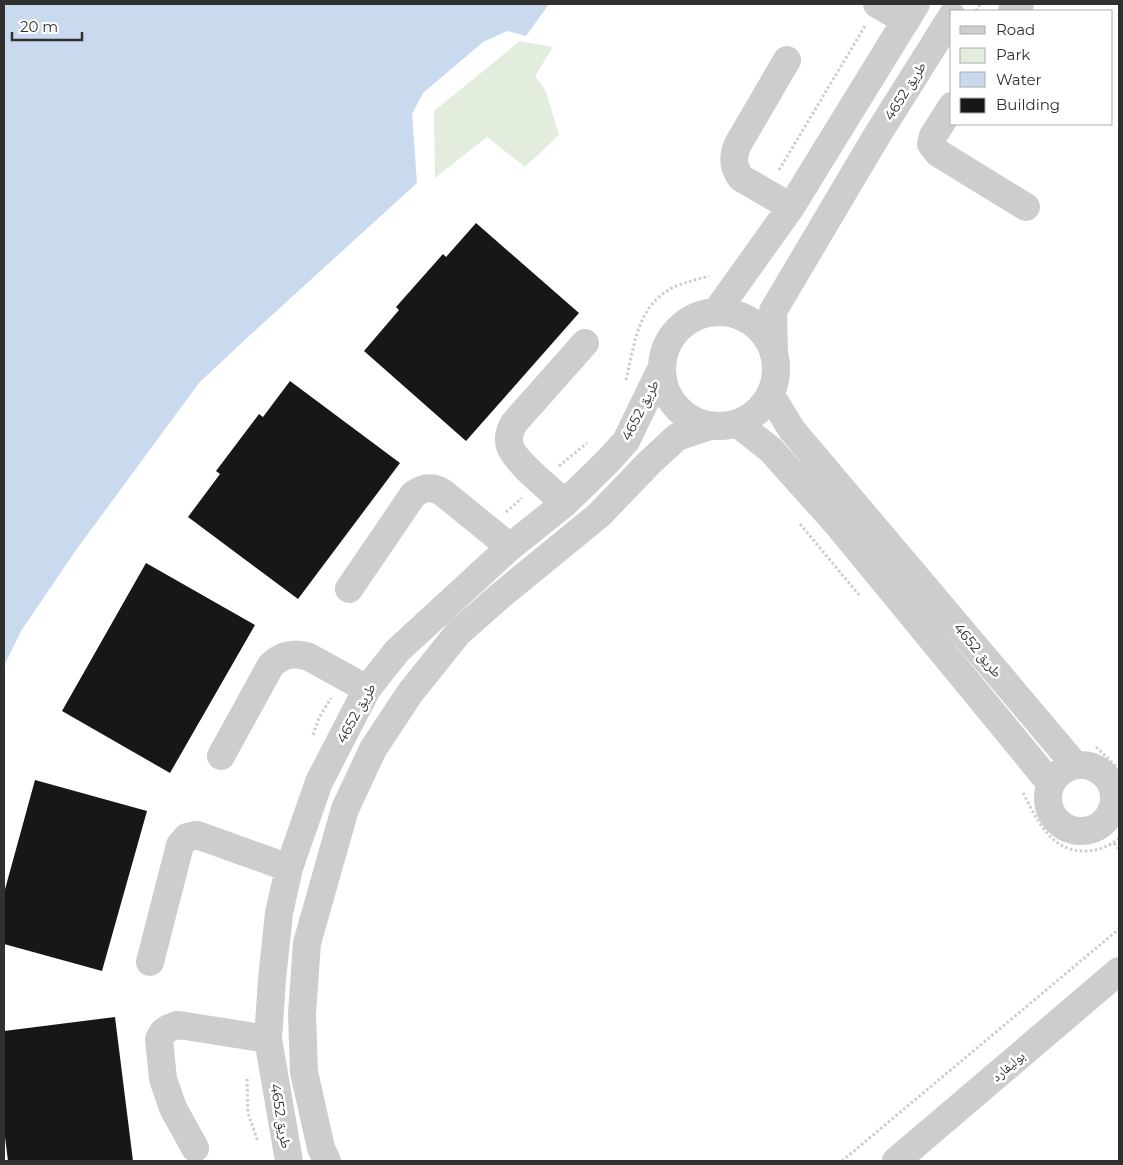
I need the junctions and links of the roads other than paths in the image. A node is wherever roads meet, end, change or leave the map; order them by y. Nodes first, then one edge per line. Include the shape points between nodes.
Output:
1 (878, 4) edge
2 (911, 12) edge
3 (950, 19) edge
4 (787, 60) dead end
5 (950, 109) edge
6 (791, 207) junction
7 (1026, 207) dead end
8 (716, 312) junction
9 (585, 342) dead end
10 (774, 354) junction
11 (661, 369) junction
12 (770, 394) junction
13 (737, 423) junction
14 (710, 426) junction
15 (565, 503) junction
16 (510, 548) junction
17 (349, 589) dead end
18 (368, 689) junction
19 (222, 756) dead end
20 (1075, 765) junction
21 (1051, 784) junction
22 (289, 868) junction
23 (150, 962) dead end
24 (1119, 972) edge
25 (268, 1039) junction
26 (195, 1148) dead end
27 (289, 1161) edge
28 (327, 1161) edge
29 (896, 1161) edge

1 - 2 street
2 - 6 street
3 - 10 street, طريق 4652 via 773,310
4 - 6 street via 733,158 741,178
5 - 7 street via 931,144 938,153
6 - 8 street
8 - 10 street via 735,314 753,323 766,336
8 - 11 street via 684,324 668,344
9 - 15 street via 514,423 508,438 513,454
10 - 12 street via 776,374
11 - 14 street via 665,389 675,407 691,419
11 - 15 street, طريق 4652 via 626,441
12 - 13 street via 762,406
12 - 20 street, طريق 4652 via 792,430
13 - 14 street
13 - 21 street, طريق 4652 via 771,450 840,526
14 - 28 street via 677,437 599,515 458,633 410,693 373,749 345,809 307,943 302,1014 304,1072 321,1148
15 - 16 street, طريق 4652
16 - 17 street via 442,492 435,488 419,490
16 - 18 street, طريق 4652 via 397,651
18 - 19 street via 309,657 294,654 279,658 271,664
18 - 22 street, طريق 4652 via 319,782
20 - 21 street via 1061,772
20 - 21 street via 1088,765 1108,779 1114,803 1101,824 1090,830 1077,831 1055,819 1049,808
22 - 23 street via 197,835 187,837 180,845
22 - 25 street, طريق 4652 via 279,913
24 - 29 street, بوليفارد
25 - 26 street via 185,1026 163,1032 159,1039 163,1079 173,1108
25 - 27 street, طريق 4652

